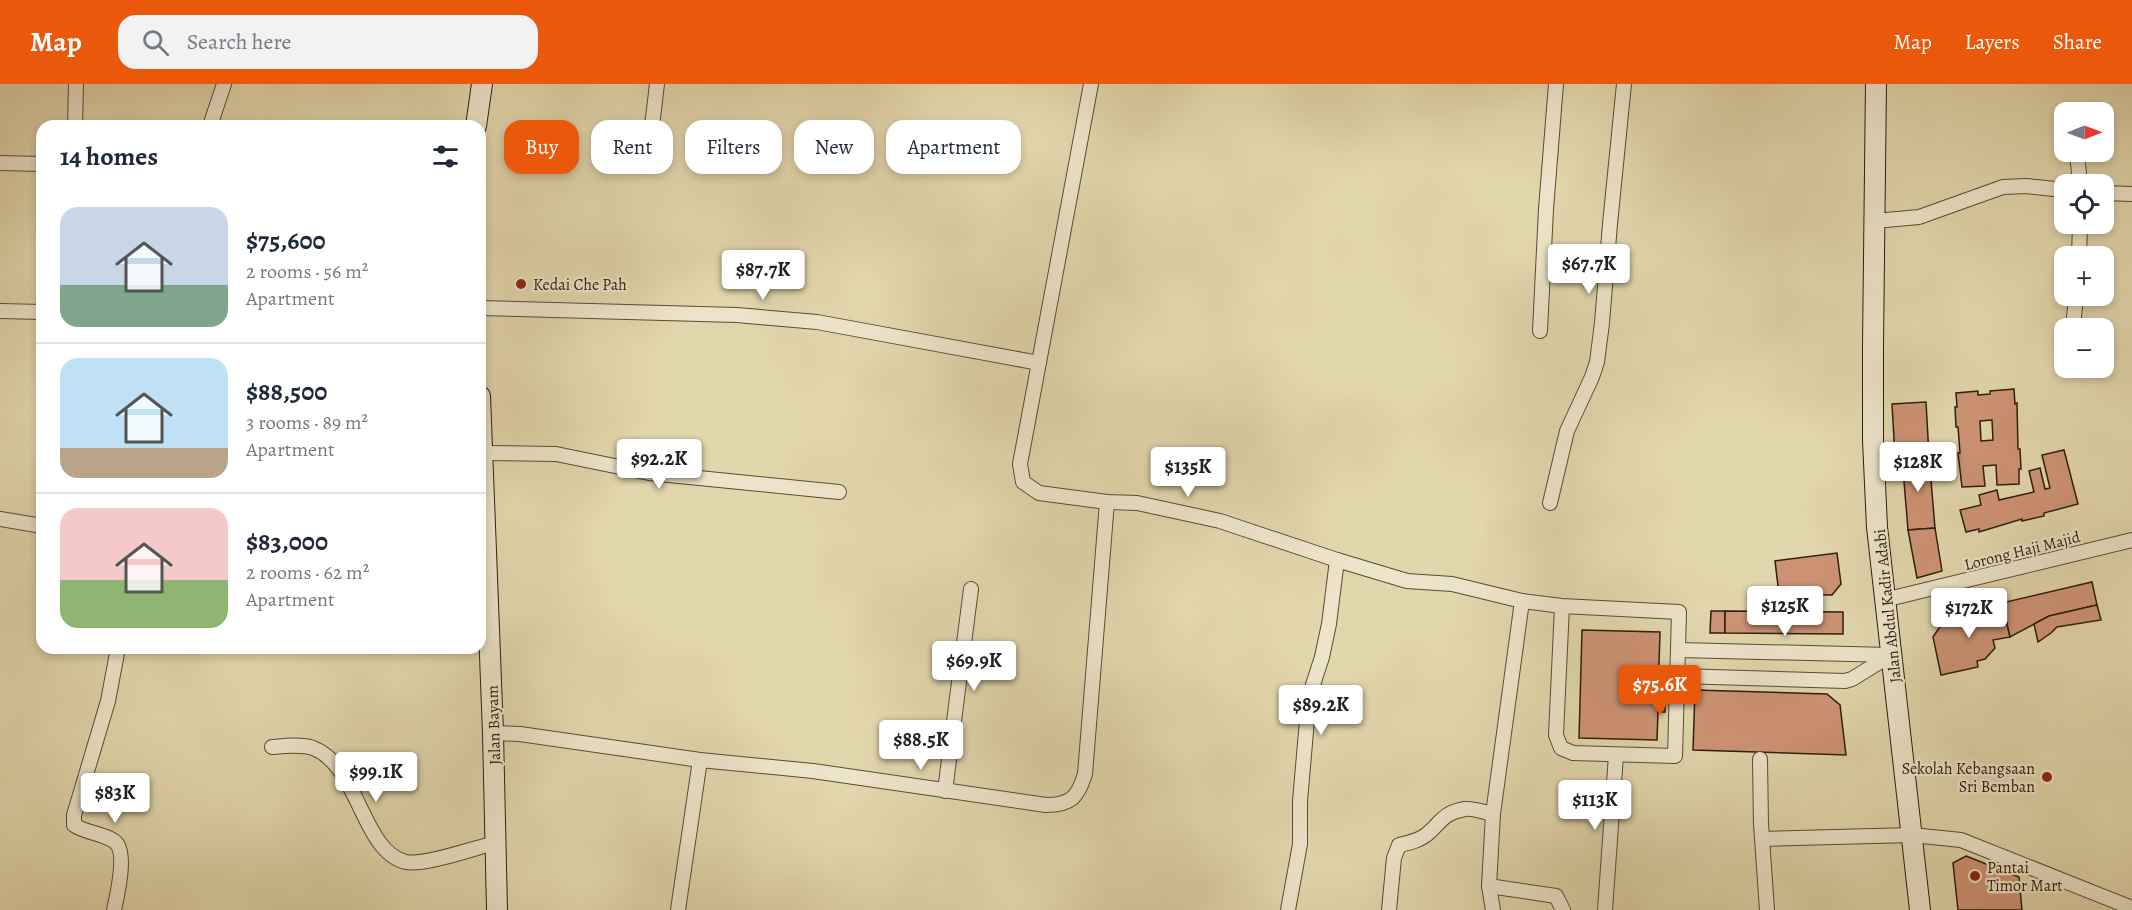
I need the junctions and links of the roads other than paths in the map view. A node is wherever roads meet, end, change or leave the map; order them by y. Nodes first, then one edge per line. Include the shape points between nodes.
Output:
1 (76, 84) edge
2 (224, 84) edge
3 (468, 84) edge
4 (482, 84) edge
5 (657, 84) edge
6 (1091, 84) edge
7 (1556, 84) edge
8 (1624, 84) edge
9 (1876, 84) edge
10 (75, 120) edge
11 (212, 120) edge
12 (473, 120) edge
13 (475, 120) edge
14 (653, 120) edge
15 (0, 163) edge
16 (36, 164) edge
17 (2054, 189) edge
18 (2114, 193) edge
19 (2132, 194) edge
20 (1875, 220) junction
21 (486, 308) edge
22 (0, 311) edge
23 (36, 312) edge
24 (1540, 331) dead end
25 (1039, 363) junction
26 (486, 453) edge
27 (839, 492) dead end
28 (1107, 502) junction
29 (1550, 503) dead end
30 (0, 519) edge
31 (36, 525) edge
32 (2132, 540) edge
33 (1337, 560) junction
34 (486, 573) edge
35 (971, 589) dead end
36 (1884, 600) junction
37 (1522, 601) junction
38 (1562, 606) junction
39 (1678, 650) junction
40 (117, 654) edge
41 (1891, 655) junction
42 (1677, 676) junction
43 (493, 733) junction
44 (272, 747) dead end
45 (1616, 755) junction
46 (1760, 759) dead end
47 (700, 760) junction
48 (945, 791) junction
49 (1493, 814) junction
50 (1912, 834) junction
51 (1762, 839) junction
52 (495, 843) junction
53 (1489, 886) junction
54 (2113, 905) edge
55 (2132, 908) edge
56 (114, 910) edge
57 (497, 910) edge
58 (678, 910) edge
59 (1288, 910) edge
60 (1389, 910) edge
61 (1493, 910) edge
62 (1563, 910) edge
63 (1605, 910) edge
64 (1767, 910) edge
65 (1920, 910) edge

1 - 10 street
2 - 11 street
3 - 12 main road
4 - 13 main road
5 - 14 street
6 - 25 street
7 - 24 street
8 - 29 street via 1597,362 1567,431
9 - 20 main road, Jalan Abdul Kadir Adabi
15 - 16 street
17 - 20 street via 2003,187 1919,217
18 - 19 street
20 - 36 main road, Jalan Abdul Kadir Adabi via 1874,440
21 - 25 street via 737,315 817,322
22 - 23 street
25 - 28 street via 1020,464 1023,482 1039,493
26 - 27 street via 556,454 649,473
28 - 33 street via 1137,503 1220,521
28 - 48 street via 1081,787 1062,805
30 - 31 street
32 - 36 street, Lorong Haji Majid
33 - 37 street via 1407,581 1452,584
33 - 59 street via 1329,624 1309,698 1300,844
34 - 43 main road, Jalan Bayam
35 - 48 street
36 - 41 main road, Jalan Abdul Kadir Adabi
37 - 38 street
37 - 49 street
38 - 39 street via 1678,612
38 - 45 street via 1558,742 1561,748 1574,753
39 - 41 street
39 - 42 street
40 - 56 street via 108,701 74,815 74,825 81,830 119,845
41 - 42 street via 1845,681
41 - 50 main road, Jalan Abdul Kadir Adabi
42 - 45 street via 1675,756
43 - 47 street
43 - 52 main road, Jalan Bayam
44 - 52 street via 313,748 330,759 345,778 382,847 394,858 425,861
45 - 63 street
46 - 51 street
47 - 48 street via 813,771
47 - 58 street
49 - 53 street
49 - 60 street via 1467,809 1448,814 1427,834 1399,845
50 - 51 street
50 - 54 street via 1964,841
50 - 65 main road, Jalan Abdul Kadir Adabi
51 - 64 street
52 - 57 main road, Jalan Bayam
53 - 61 street
53 - 62 street via 1556,896
54 - 55 street

